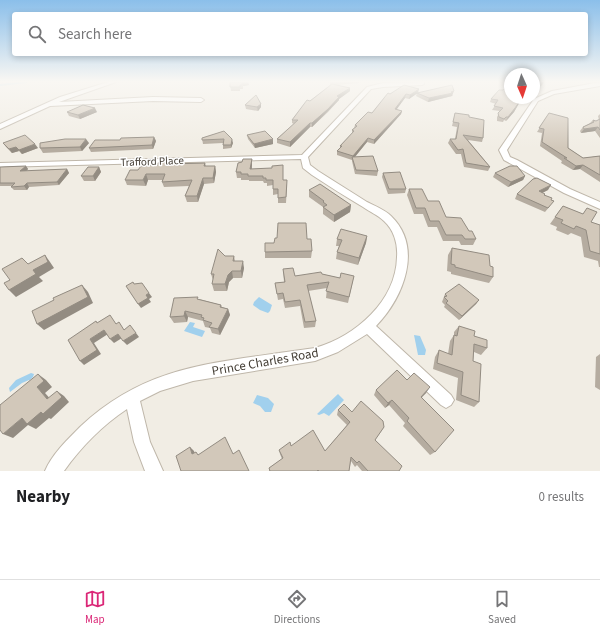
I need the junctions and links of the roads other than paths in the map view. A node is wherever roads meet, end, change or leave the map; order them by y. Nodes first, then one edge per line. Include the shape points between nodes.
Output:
1 (49, 104) edge
2 (352, 104) edge
3 (533, 104) edge
4 (0, 127) edge
5 (304, 157) junction
6 (0, 165) edge
7 (600, 206) edge
8 (367, 325) junction
9 (132, 398) junction
10 (446, 400) dead end
11 (54, 471) edge
12 (154, 471) edge

1 - 4 street
2 - 5 street
3 - 7 street via 503,150 507,158
5 - 6 street, Trafford Place
5 - 8 street, Prince Charles Road via 306,166 315,173 387,218 396,228 403,248 403,264 396,290 380,315
8 - 9 street, Prince Charles Road via 350,339 320,353 184,376
8 - 10 street
9 - 11 street, Prince Charles Road via 107,414 63,458
9 - 12 street via 142,442

